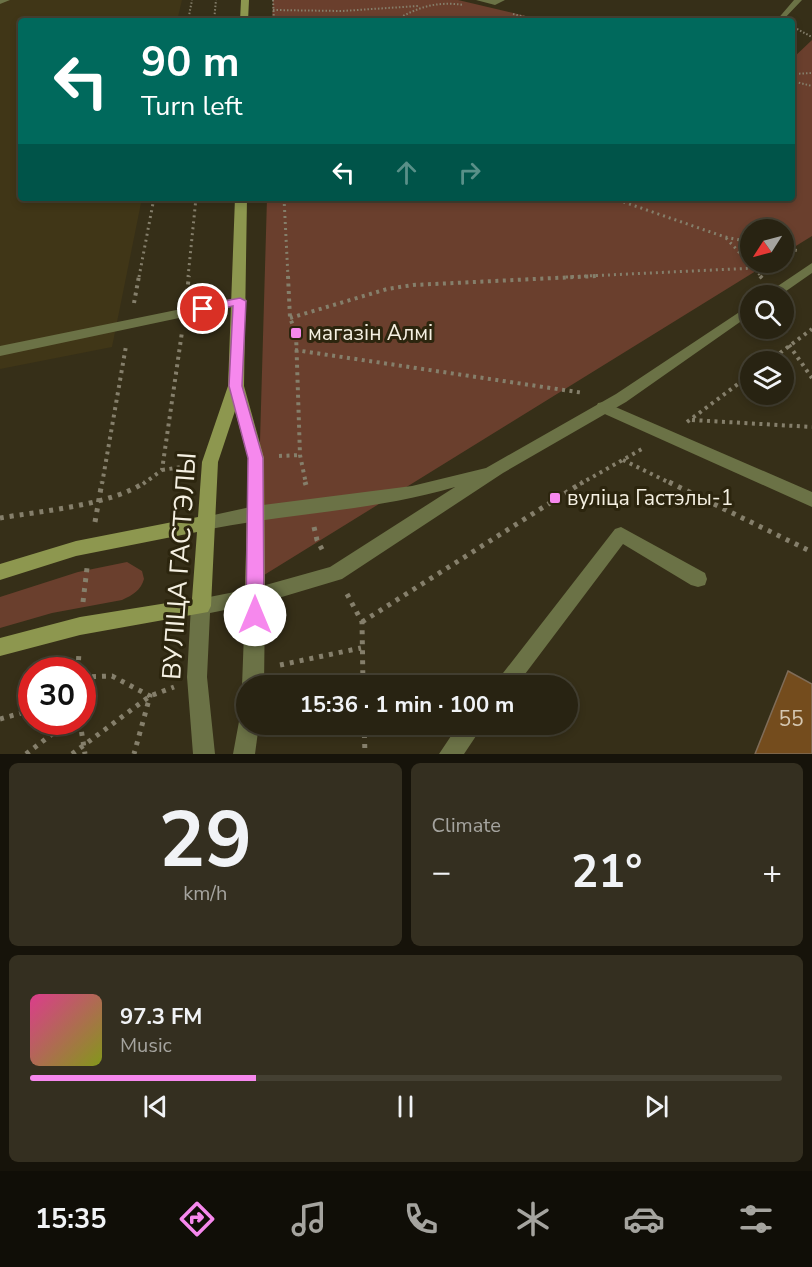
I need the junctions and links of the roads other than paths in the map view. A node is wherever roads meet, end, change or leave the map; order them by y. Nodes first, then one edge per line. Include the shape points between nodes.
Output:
1 (6, 0) edge
2 (245, 0) edge
3 (480, 0) edge
4 (798, 0) edge
5 (0, 2) edge
6 (498, 2) edge
7 (244, 18) edge
8 (782, 18) edge
9 (241, 201) edge
10 (812, 267) edge
11 (785, 285) edge
12 (240, 301) junction
13 (740, 316) edge
14 (0, 351) edge
15 (236, 386) junction
16 (604, 407) junction
17 (497, 469) junction
18 (812, 500) edge
19 (255, 513) junction
20 (206, 523) junction
21 (0, 572) edge
22 (698, 579) dead end
23 (255, 596) junction
24 (201, 606) junction
25 (0, 647) edge
26 (254, 675) edge
27 (512, 675) edge
28 (247, 735) edge
29 (465, 735) edge
30 (204, 754) edge
31 (244, 754) edge
32 (450, 754) edge

1 - 5 street
2 - 7 main road
3 - 6 street
4 - 8 street
9 - 12 main road, ВУЛІЦА ГАСТЭЛЫ
10 - 11 street
12 - 14 street
12 - 15 main road, ВУЛІЦА ГАСТЭЛЫ
13 - 16 street
15 - 19 main road, ВУЛІЦА ГАСТЭЛЫ via 256,458
15 - 20 main road, ВУЛІЦА ГАСТЭЛЫ via 210,462
16 - 17 street
16 - 18 street
17 - 19 street via 412,493
17 - 23 street via 335,573
19 - 20 street
19 - 23 main road, ВУЛІЦА ГАСТЭЛЫ
20 - 21 main road via 90,544
20 - 24 main road, ВУЛІЦА ГАСТЭЛЫ
22 - 27 street via 621,534
23 - 24 street
23 - 26 street, ВУЛІЦА ГАСТЭЛЫ
24 - 25 main road via 80,626
24 - 30 street, ВУЛІЦА ГАСТЭЛЫ via 197,677
28 - 31 street
29 - 32 street

